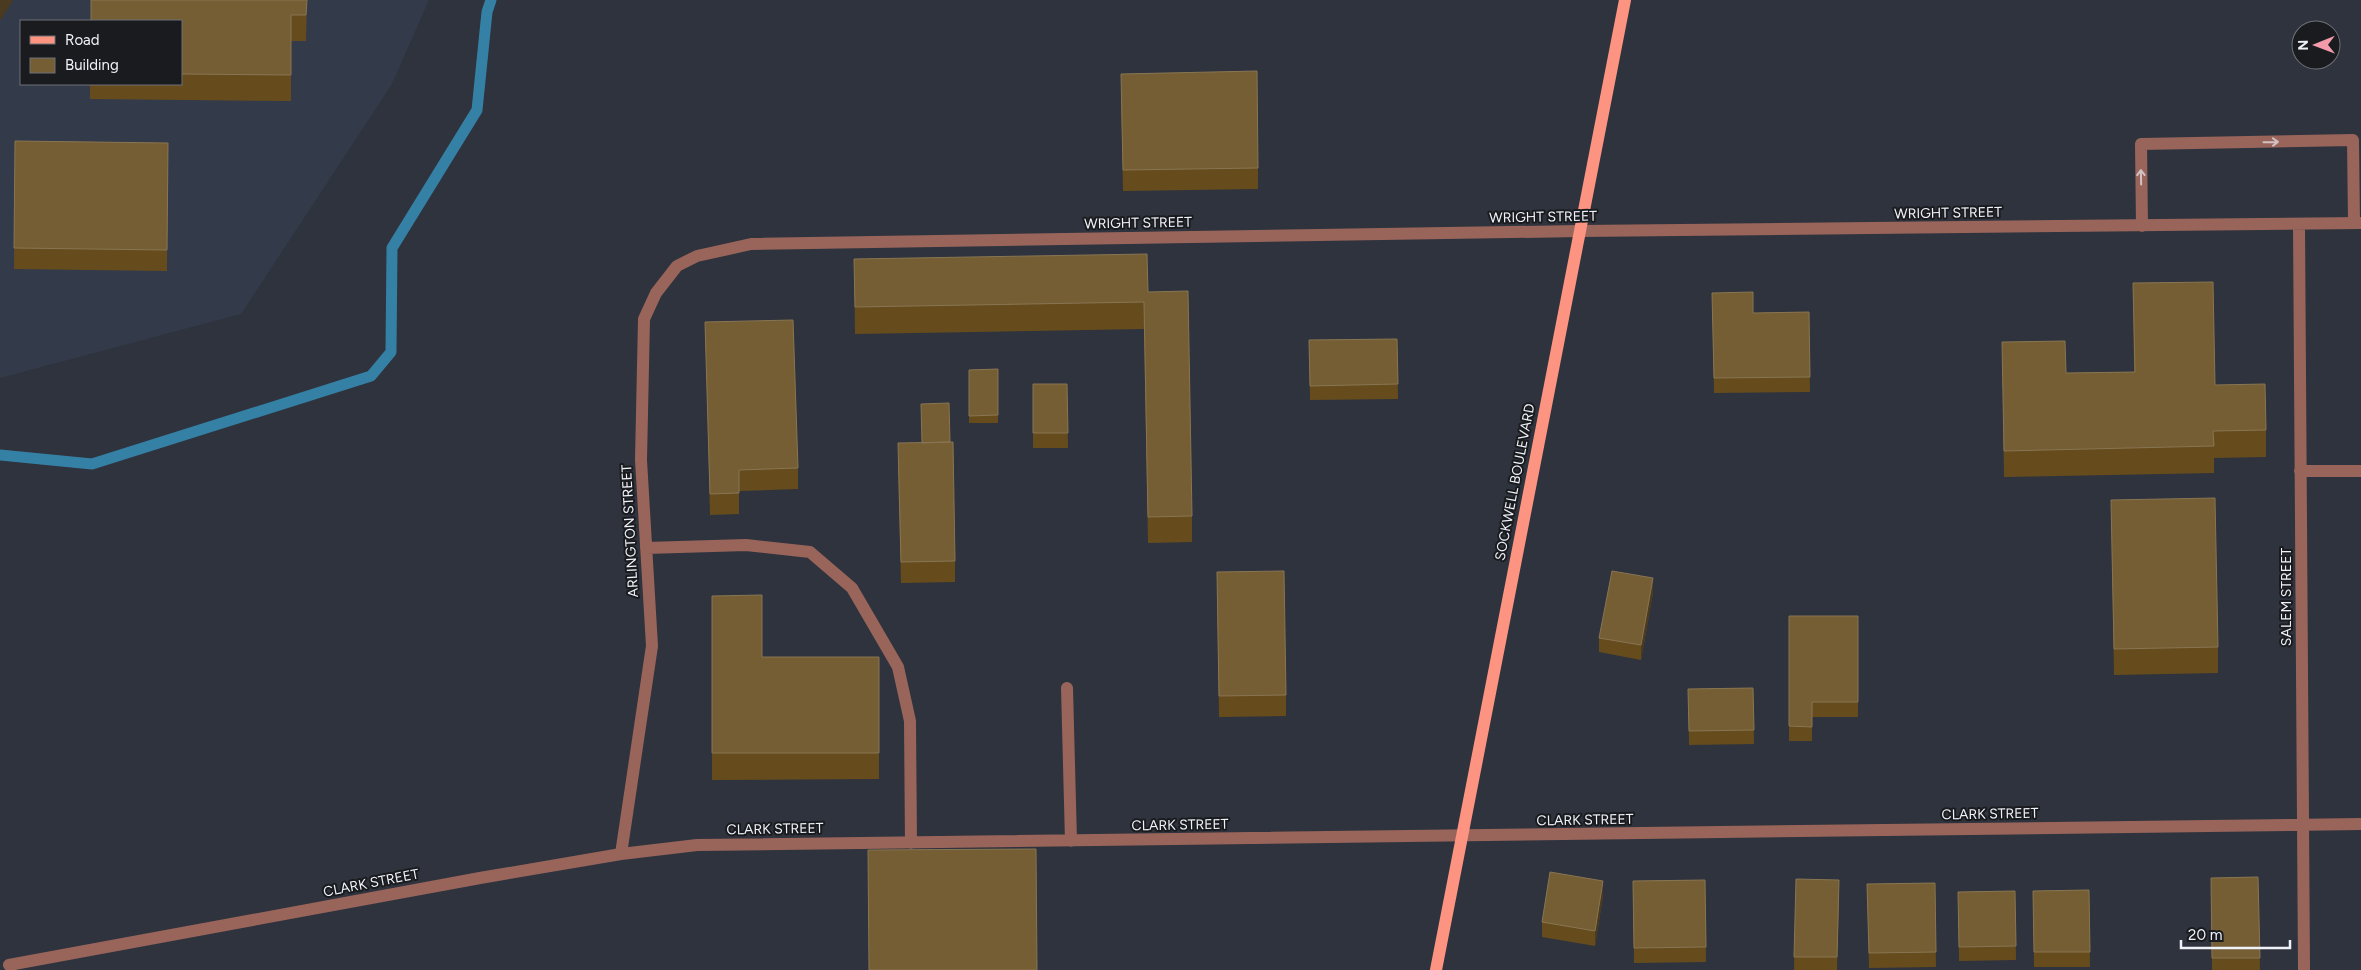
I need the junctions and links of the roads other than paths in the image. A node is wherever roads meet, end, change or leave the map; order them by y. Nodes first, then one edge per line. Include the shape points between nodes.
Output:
1 (1625, 0) edge
2 (2358, 223) edge
3 (2299, 224) junction
4 (2142, 226) junction
5 (1580, 231) junction
6 (726, 250) joint
7 (2300, 471) junction
8 (2361, 471) edge
9 (646, 548) junction
10 (1067, 688) dead end
11 (2303, 824) junction
12 (2361, 824) edge
13 (1461, 837) junction
14 (1071, 841) junction
15 (911, 843) junction
16 (621, 854) junction
17 (9, 965) dead end
18 (1436, 970) edge
19 (2304, 970) edge

1 - 5 main road, SOCKWELL BOULEVARD
2 - 3 street, WRIGHT STREET
4 -> 2 street via 2141,144 2353,140
3 - 4 street, WRIGHT STREET
3 - 7 street, SALEM STREET
4 - 5 street, WRIGHT STREET
5 - 6 street, WRIGHT STREET via 751,244
5 - 13 main road, SOCKWELL BOULEVARD
6 - 9 street, ARLINGTON STREET via 697,256 677,266 656,292 644,319 641,460
7 - 8 street
7 - 11 street, SALEM STREET
9 - 15 street via 746,545 810,552 852,588 898,667 910,721
9 - 16 street, ARLINGTON STREET via 652,646
10 - 14 street
11 - 12 street, CLARK STREET
11 - 13 street, CLARK STREET
11 - 19 street, SALEM STREET
13 - 14 street, CLARK STREET
13 - 18 main road, SOCKWELL BOULEVARD
14 - 15 street, CLARK STREET
15 - 16 street, CLARK STREET via 697,845
16 - 17 street, CLARK STREET

